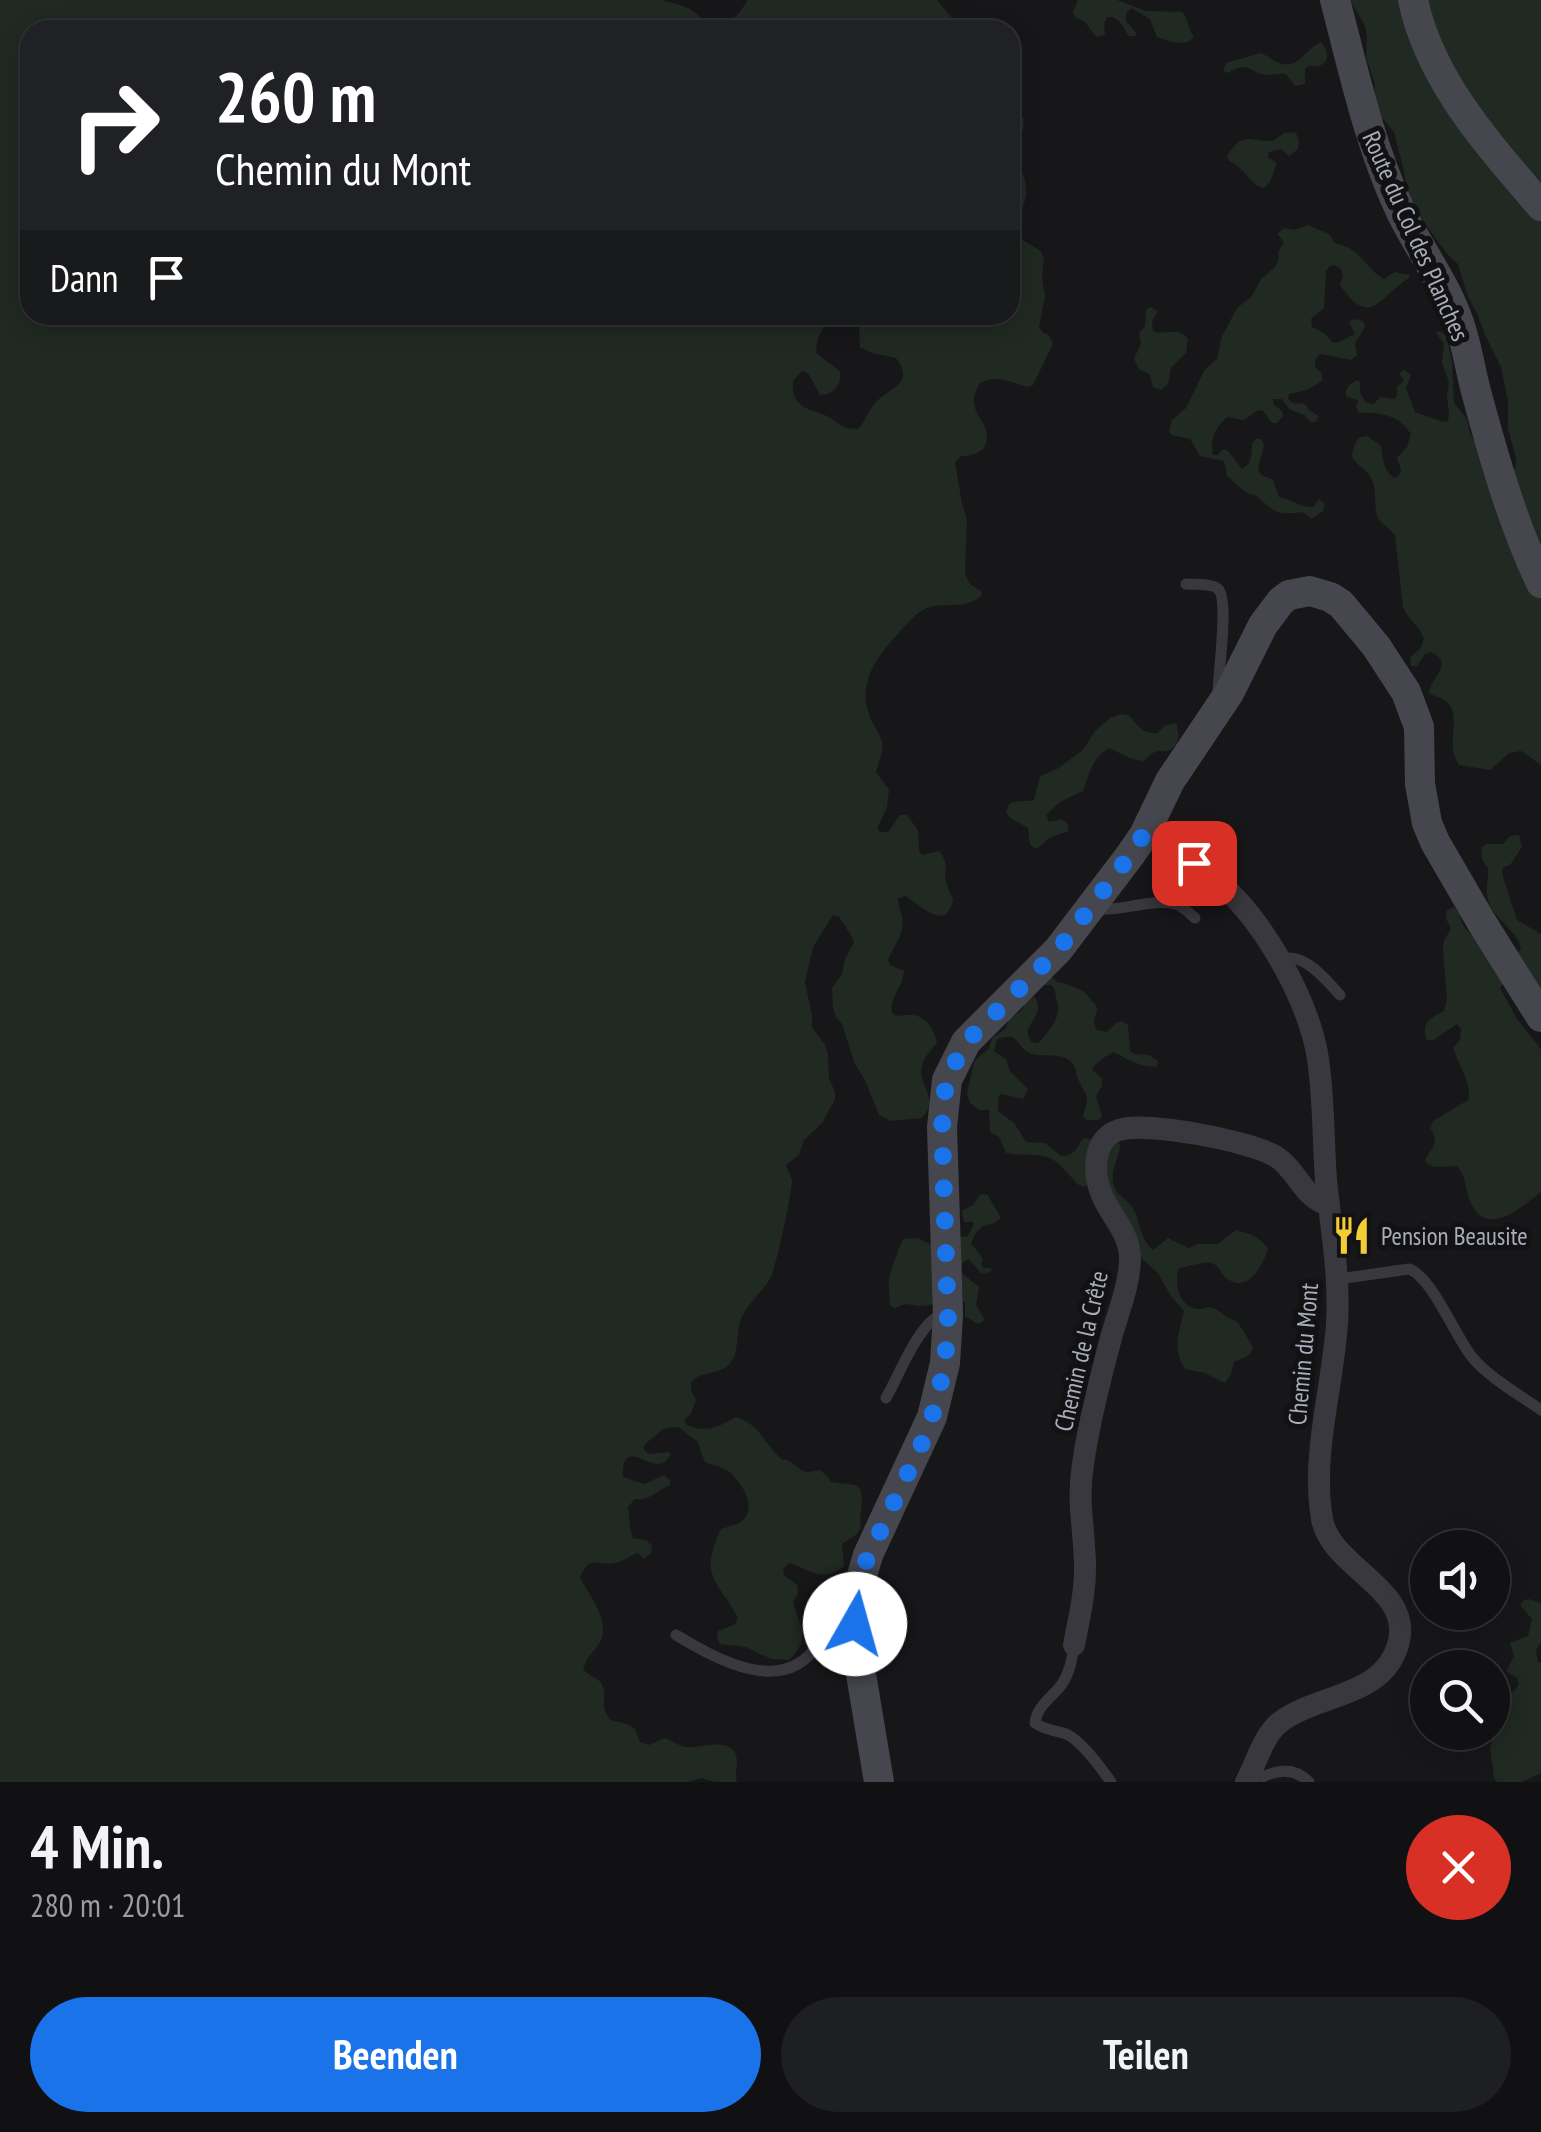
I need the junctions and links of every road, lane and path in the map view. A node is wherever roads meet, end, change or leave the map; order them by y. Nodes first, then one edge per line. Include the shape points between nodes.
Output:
1 (1335, 0) edge
2 (1413, 0) edge
3 (1541, 206) edge
4 (1541, 583) edge
5 (1186, 584) dead end
6 (1222, 704) junction
7 (1146, 831) junction
8 (1091, 908) junction
9 (1195, 918) dead end
10 (1279, 960) junction
11 (1340, 996) dead end
12 (1541, 1017) edge
13 (1329, 1206) junction
14 (1338, 1279) junction
15 (948, 1313) junction
16 (886, 1398) dead end
17 (1541, 1410) edge
18 (855, 1603) junction
19 (676, 1635) dead end
20 (1074, 1645) joint
21 (1248, 1778) edge
22 (879, 1782) edge
23 (1111, 1782) edge
24 (1309, 1782) edge

1 - 4 street, Route du Col des Planches via 1373,143 1460,324 1499,468
2 - 3 street via 1452,94
5 - 6 lane via 1221,593
6 - 7 street via 1170,781
6 - 12 street via 1281,601 1310,591 1341,604 1406,692 1420,726 1427,823
7 - 8 street
7 - 10 street, Chemin du Mont via 1227,889
8 - 9 lane via 1170,904
8 - 15 street via 966,1042 946,1080
10 - 11 lane via 1292,957 1311,967
10 - 13 street, Chemin du Mont via 1318,1057
13 - 14 street, Chemin du Mont
13 - 20 street, Chemin de la Crête via 1315,1200 1277,1157 1249,1146 1132,1127 1103,1142 1098,1184 1130,1256 1081,1478 1085,1573
14 - 17 lane via 1418,1272 1474,1361
14 - 21 street, Chemin du Mont via 1321,1456 1322,1518 1331,1542 1392,1603 1400,1636 1376,1677 1275,1726
15 - 16 lane via 924,1327
15 - 18 street via 932,1418 868,1555
18 - 19 lane via 841,1608 802,1662 775,1672 726,1662
18 - 22 street
20 - 23 lane, Chemin de la Crête via 1071,1666 1035,1723 1076,1740
21 - 24 lane via 1276,1770

